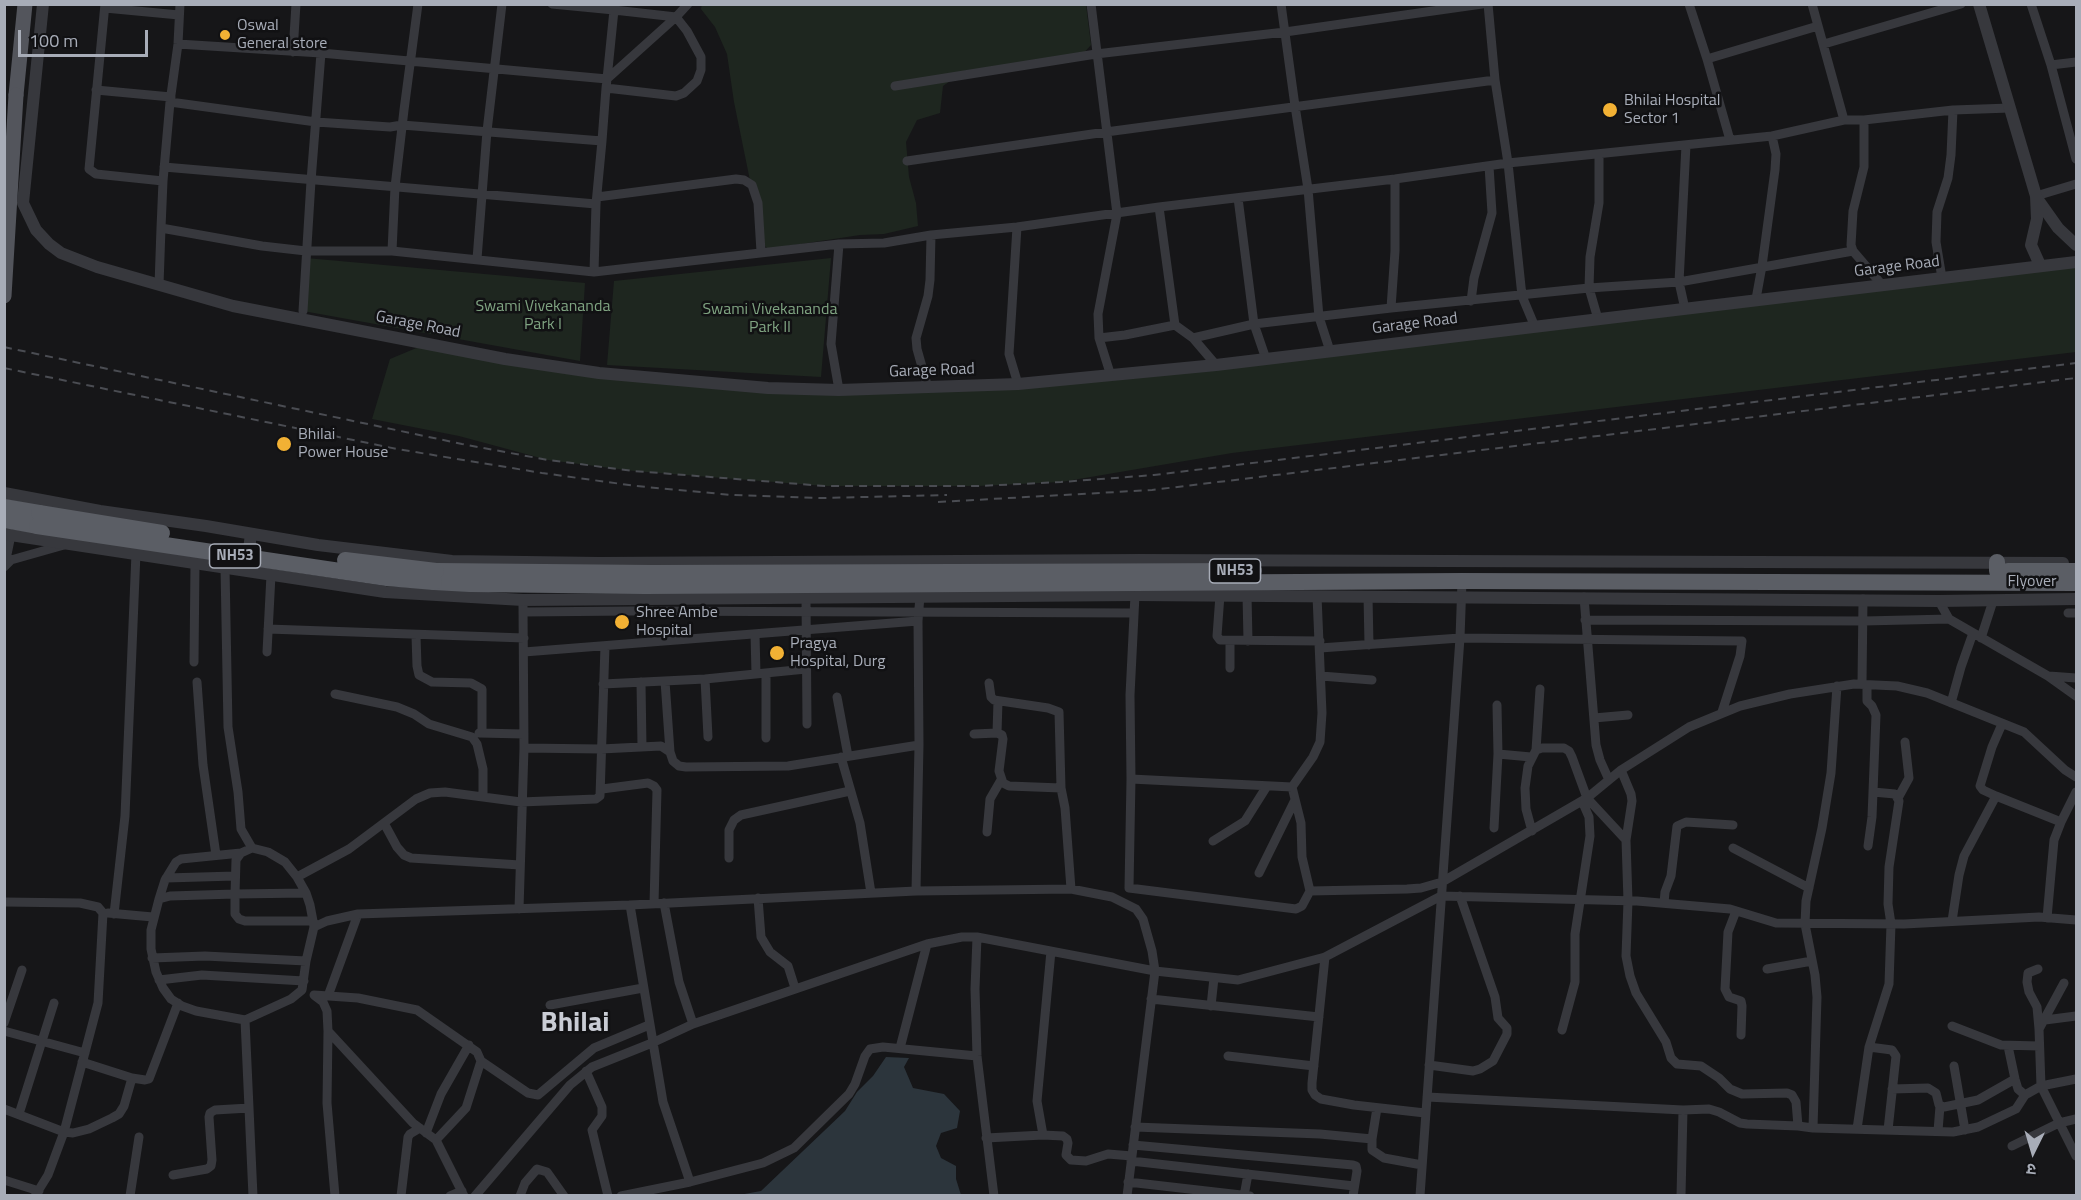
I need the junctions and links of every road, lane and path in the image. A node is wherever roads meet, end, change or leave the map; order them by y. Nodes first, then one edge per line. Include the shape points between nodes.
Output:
1 (25, 4) edge
2 (43, 4) edge
3 (180, 4) edge
4 (296, 4) edge
5 (418, 4) edge
6 (502, 4) edge
7 (552, 4) edge
8 (688, 4) edge
9 (1091, 4) edge
10 (1281, 4) edge
11 (1482, 4) edge
12 (1488, 4) edge
13 (1689, 4) edge
14 (1812, 4) edge
15 (1961, 4) edge
16 (1979, 4) edge
17 (2031, 4) edge
18 (105, 6) edge
19 (587, 6) edge
20 (614, 10) junction
21 (179, 15) junction
22 (676, 17) junction
23 (1818, 26) junction
24 (1285, 32) junction
25 (178, 44) junction
26 (1824, 44) junction
27 (292, 52) junction
28 (321, 53) junction
29 (1096, 54) junction
30 (1707, 59) junction
31 (2076, 62) edge
32 (411, 63) junction
33 (2051, 65) junction
34 (494, 70) junction
35 (1495, 80) junction
36 (607, 83) junction
37 (895, 86) dead end
38 (96, 90) junction
39 (170, 99) junction
40 (1295, 106) junction
41 (2010, 108) junction
42 (1953, 110) junction
43 (1844, 120) junction
44 (1864, 120) junction
45 (316, 122) junction
46 (402, 125) junction
47 (487, 131) junction
48 (1106, 132) junction
49 (1773, 136) junction
50 (2073, 136) edge
51 (1730, 140) junction
52 (602, 141) junction
53 (1686, 145) junction
54 (1599, 154) junction
55 (2076, 159) edge
56 (907, 161) dead end
57 (1508, 163) junction
58 (164, 166) junction
59 (1489, 166) junction
60 (1395, 179) junction
61 (311, 180) junction
62 (163, 182) junction
63 (2076, 184) edge
64 (395, 187) junction
65 (1308, 189) junction
66 (4, 195) edge
67 (481, 195) junction
68 (2036, 196) junction
69 (1238, 198) junction
70 (596, 201) junction
71 (23, 203) junction
72 (1159, 207) junction
73 (1117, 214) junction
74 (1017, 227) junction
75 (161, 228) junction
76 (931, 235) junction
77 (839, 244) junction
78 (2076, 245) edge
79 (306, 251) junction
80 (392, 251) junction
81 (1853, 251) junction
82 (761, 252) junction
83 (477, 259) junction
84 (2076, 262) edge
85 (2040, 265) junction
86 (1762, 266) junction
87 (594, 272) junction
88 (1942, 278) junction
89 (1679, 282) junction
90 (159, 285) junction
91 (1883, 286) junction
92 (1589, 288) junction
93 (4, 296) edge
94 (1522, 296) junction
95 (1756, 299) junction
96 (1471, 301) junction
97 (1391, 308) junction
98 (1685, 309) junction
99 (303, 311) dead end
100 (1319, 317) junction
101 (1598, 319) junction
102 (1254, 324) junction
103 (1175, 325) junction
104 (1535, 327) junction
105 (1099, 338) junction
106 (1193, 338) junction
107 (1330, 351) junction
108 (1266, 359) junction
109 (1216, 365) junction
110 (1111, 376) junction
111 (1018, 384) junction
112 (927, 388) junction
113 (839, 390) junction
114 (4, 493) edge
115 (4, 507) edge
116 (91, 509) junction
117 (7, 530) edge
118 (251, 534) junction
119 (72, 543) junction
120 (86, 545) junction
121 (136, 553) junction
122 (195, 563) junction
123 (2076, 563) edge
124 (4, 566) edge
125 (225, 568) junction
126 (2076, 571) edge
127 (246, 572) junction
128 (1993, 572) junction
129 (272, 575) junction
130 (438, 583) junction
131 (2076, 583) edge
132 (1074, 589) junction
133 (1462, 589) junction
134 (1135, 595) junction
135 (1220, 595) junction
136 (1247, 595) junction
137 (921, 596) junction
138 (1317, 596) junction
139 (1368, 596) junction
140 (806, 597) junction
141 (1584, 597) junction
142 (1863, 599) junction
143 (2076, 599) edge
144 (1938, 601) junction
145 (1992, 604) dead end
146 (523, 606) junction
147 (806, 612) junction
148 (1134, 613) junction
149 (918, 616) junction
150 (1949, 619) junction
151 (1585, 620) junction
152 (1747, 620) junction
153 (1864, 621) junction
154 (268, 629) junction
155 (806, 630) junction
156 (755, 634) junction
157 (1977, 635) junction
158 (416, 636) junction
159 (524, 638) junction
160 (1460, 639) junction
161 (1587, 639) junction
162 (1230, 641) junction
163 (1248, 641) junction
164 (1742, 641) junction
165 (1320, 645) junction
166 (1369, 645) junction
167 (605, 646) junction
168 (267, 652) dead end
169 (524, 652) junction
170 (194, 662) dead end
171 (1230, 668) dead end
172 (807, 669) junction
173 (761, 674) junction
174 (1321, 676) junction
175 (2048, 676) junction
176 (2076, 678) edge
177 (705, 679) junction
178 (1372, 680) dead end
179 (197, 681) dead end
180 (665, 681) junction
181 (641, 682) junction
182 (989, 682) dead end
183 (603, 684) junction
184 (1864, 684) junction
185 (1837, 686) junction
186 (1540, 688) dead end
187 (335, 694) dead end
188 (2076, 696) edge
189 (837, 697) dead end
190 (998, 701) junction
191 (1951, 703) junction
192 (1497, 705) dead end
193 (1722, 712) junction
194 (1628, 715) dead end
195 (1594, 718) junction
196 (807, 724) dead end
197 (2002, 724) junction
198 (465, 733) junction
199 (482, 733) junction
200 (997, 733) junction
201 (524, 734) junction
202 (974, 734) dead end
203 (708, 737) dead end
204 (766, 738) dead end
205 (1905, 742) dead end
206 (919, 745) junction
207 (642, 747) junction
208 (524, 748) junction
209 (601, 749) junction
210 (670, 752) junction
211 (1498, 754) junction
212 (1534, 754) junction
213 (844, 757) junction
214 (1621, 770) junction
215 (2076, 777) edge
216 (1131, 779) junction
217 (1001, 780) junction
218 (1609, 780) junction
219 (1267, 786) junction
220 (1292, 787) junction
221 (1061, 788) junction
222 (602, 789) junction
223 (850, 791) junction
224 (1873, 792) junction
225 (2076, 792) edge
226 (1996, 796) junction
227 (483, 797) junction
228 (1899, 798) junction
229 (1584, 799) junction
230 (1295, 800) junction
231 (521, 802) junction
232 (2061, 822) junction
233 (384, 823) junction
234 (1733, 825) dead end
235 (1494, 828) dead end
236 (1532, 831) junction
237 (987, 832) dead end
238 (1626, 840) junction
239 (1213, 841) dead end
240 (1868, 846) dead end
241 (252, 848) junction
242 (1733, 848) dead end
243 (241, 853) junction
244 (216, 855) junction
245 (729, 858) dead end
246 (520, 865) junction
247 (1258, 873) dead end
248 (235, 876) junction
249 (297, 877) junction
250 (166, 878) junction
251 (1442, 882) junction
252 (1129, 888) junction
253 (1809, 888) junction
254 (1071, 889) junction
255 (916, 891) junction
256 (1310, 891) junction
257 (306, 893) junction
258 (871, 893) junction
259 (235, 894) junction
260 (1441, 896) junction
261 (1460, 896) junction
262 (1112, 897) junction
263 (758, 898) junction
264 (159, 899) junction
265 (1580, 900) junction
266 (1628, 901) junction
267 (4, 902) edge
268 (664, 903) junction
269 (1664, 903) junction
270 (654, 904) junction
271 (630, 905) junction
272 (519, 909) junction
273 (1736, 911) junction
274 (104, 913) junction
275 (114, 914) junction
276 (358, 914) junction
277 (153, 917) junction
278 (2047, 918) junction
279 (2076, 920) edge
280 (1952, 921) junction
281 (314, 924) junction
282 (1805, 924) junction
283 (1891, 924) junction
284 (977, 937) junction
285 (927, 944) junction
286 (1051, 951) junction
287 (1325, 957) junction
288 (152, 958) junction
289 (306, 961) junction
290 (1812, 961) junction
291 (1767, 969) dead end
292 (2038, 969) dead end
293 (22, 970) dead end
294 (1155, 971) junction
295 (1214, 978) junction
296 (159, 980) junction
297 (2064, 983) dead end
298 (303, 985) junction
299 (643, 988) junction
300 (795, 988) junction
301 (314, 995) junction
302 (328, 996) junction
303 (1151, 999) junction
304 (178, 1003) junction
305 (54, 1004) dead end
306 (550, 1005) dead end
307 (1211, 1006) junction
308 (2076, 1016) edge
309 (1319, 1017) junction
310 (245, 1020) junction
311 (2045, 1020) junction
312 (4, 1023) edge
313 (693, 1024) junction
314 (649, 1025) junction
315 (1952, 1026) dead end
316 (2039, 1029) junction
317 (1562, 1030) dead end
318 (4, 1031) edge
319 (328, 1031) junction
320 (1741, 1035) dead end
321 (43, 1041) junction
322 (652, 1043) junction
323 (469, 1045) junction
324 (2008, 1046) junction
325 (2039, 1046) junction
326 (1869, 1047) junction
327 (900, 1048) junction
328 (977, 1056) junction
329 (1228, 1056) dead end
330 (84, 1058) junction
331 (481, 1062) junction
332 (1429, 1065) junction
333 (1314, 1066) junction
334 (1954, 1066) dead end
335 (586, 1071) junction
336 (132, 1078) junction
337 (2015, 1079) junction
338 (2076, 1079) edge
339 (2041, 1086) junction
340 (1892, 1089) junction
341 (2025, 1095) junction
342 (1427, 1096) junction
343 (1960, 1104) junction
344 (1940, 1106) junction
345 (249, 1108) junction
346 (1377, 1108) junction
347 (4, 1109) edge
348 (1683, 1110) junction
349 (1425, 1113) junction
350 (19, 1114) junction
351 (2076, 1119) edge
352 (2059, 1123) junction
353 (1798, 1126) junction
354 (1135, 1127) junction
355 (1813, 1128) junction
356 (423, 1130) junction
357 (1857, 1130) junction
358 (1888, 1130) junction
359 (1965, 1130) junction
360 (1938, 1131) junction
361 (64, 1132) junction
362 (1043, 1135) junction
363 (139, 1137) dead end
364 (986, 1138) junction
365 (1372, 1139) junction
366 (436, 1140) junction
367 (1133, 1145) junction
368 (2012, 1146) dead end
369 (2076, 1156) edge
370 (1131, 1158) junction
371 (1422, 1165) junction
372 (1248, 1174) junction
373 (173, 1175) dead end
374 (4, 1180) edge
375 (690, 1182) junction
376 (1128, 1182) junction
377 (1354, 1191) edge
378 (37, 1193) edge
379 (463, 1193) edge
380 (1245, 1195) edge
381 (130, 1196) edge
382 (253, 1196) edge
383 (335, 1196) edge
384 (401, 1196) edge
385 (450, 1196) edge
386 (475, 1196) edge
387 (520, 1196) edge
388 (564, 1196) edge
389 (608, 1196) edge
390 (621, 1196) edge
391 (994, 1196) edge
392 (1127, 1196) edge
393 (1250, 1196) edge
394 (1420, 1196) edge
395 (1681, 1196) edge

1 - 93 main road, bridge
2 - 71 street
3 - 21 street
4 - 27 street
5 - 32 street
6 - 34 street
7 - 19 street
8 - 22 street
9 - 29 street
10 - 24 street
11 - 24 street
12 - 35 street
13 - 30 street
14 - 23 street
15 - 26 street
16 - 41 street
17 - 33 street
18 - 21 street
18 - 38 street
19 - 20 street
20 - 22 street
20 - 36 street
21 - 25 street
22 - 36 street
22 - 36 street via 700,57 697,81 675,96
23 - 26 street
23 - 30 street
24 - 29 street
24 - 40 street
25 - 27 street
25 - 39 street
26 - 43 street
27 - 28 street
28 - 32 street
28 - 45 street
29 - 37 street
29 - 48 street
30 - 51 street
31 - 33 street
32 - 34 street
32 - 46 street
33 - 50 street
34 - 36 street
34 - 47 street
35 - 40 street
35 - 57 street
36 - 52 street
38 - 39 street
38 - 62 street via 89,169 96,174
39 - 45 street
39 - 58 street
40 - 48 street
40 - 65 street
41 - 42 street
41 - 68 street
42 - 44 street
42 - 88 street via 1948,178 1937,212 1936,242
43 - 44 street
43 - 49 street
44 - 81 street via 1864,167 1850,238
45 - 46 street
45 - 61 street
46 - 47 street
46 - 64 street
47 - 52 street
47 - 67 street
48 - 56 street
48 - 73 street
49 - 51 street
49 - 86 street via 1775,170
50 - 55 street
51 - 53 street
52 - 70 street
53 - 54 street
53 - 89 street
54 - 57 street
54 - 92 street via 1599,203
57 - 59 street
57 - 94 street
58 - 61 street
58 - 62 street
59 - 60 street
59 - 96 street via 1492,213
60 - 65 street
60 - 97 street
61 - 64 street
61 - 79 street
62 - 75 street
63 - 68 street
64 - 67 street
64 - 80 street
65 - 69 street
65 - 100 street
66 - 71 street
67 - 70 street
67 - 83 street
68 - 78 street via 2058,228
68 - 85 street via 2037,219 2031,245
69 - 72 street
69 - 102 street
70 - 82 street via 744,180 752,185 758,203
70 - 87 street
71 - 90 street, Garage Road via 36,230 61,253
72 - 73 street
72 - 103 street
73 - 74 street
73 - 105 street via 1098,314
74 - 76 street
74 - 111 street via 1009,354
75 - 79 street
75 - 90 street
76 - 77 street via 884,243
76 - 112 street via 928,296 916,338
77 - 82 street
77 - 113 street via 831,344
79 - 80 street
79 - 99 street
80 - 83 street
81 - 86 street
81 - 91 street
82 - 87 street
83 - 87 street
84 - 85 street, Garage Road
85 - 88 street, Garage Road
86 - 89 street
86 - 95 street
88 - 91 street, Garage Road
89 - 92 street
89 - 98 street
90 - 113 street, Garage Road via 233,306 505,359 659,379
91 - 95 street, Garage Road
92 - 94 street
92 - 101 street
94 - 96 street
94 - 104 street
95 - 98 street, Garage Road
96 - 97 street
97 - 100 street
98 - 101 street, Garage Road
100 - 102 street
100 - 107 street
101 - 104 street, Garage Road
102 - 106 street
102 - 108 street
103 - 105 street
103 - 106 street
104 - 107 street, Garage Road
105 - 110 street
106 - 109 street
107 - 108 street, Garage Road
108 - 109 street, Garage Road
109 - 110 street, Garage Road
110 - 111 street, Garage Road
111 - 112 street, Garage Road
112 - 113 street, Garage Road
114 - 116 street, NH53
115 - 130 highway, NH53, bridge
116 - 118 street, NH53
116 - 120 street
117 - 119 street, NH53
117 - 124 street
117 - 130 highway, NH53, bridge
118 - 127 street
118 - 128 street, NH53 via 452,561 1149,560
119 - 120 street, NH53
119 - 124 street via 11,560
120 - 121 street, NH53
121 - 122 street, NH53
121 - 275 street via 125,816
122 - 125 street, NH53
122 - 170 street
123 - 128 street
125 - 127 street, NH53
125 - 241 street via 228,728 241,829
126 - 128 highway, Flyover / NH53
127 - 129 street, NH53
128 - 130 highway, NH53 via 653,573
128 - 131 highway, Flyover / NH53
128 - 133 highway, NH53
129 - 130 street, NH53 via 393,592
129 - 154 street
130 - 132 highway, NH53
130 - 146 street
132 - 133 highway, NH53
132 - 134 street
132 - 137 street
133 - 139 street
133 - 141 street
133 - 160 street
134 - 135 street
134 - 148 street
135 - 136 street
135 - 162 street via 1217,636
136 - 138 street
136 - 163 street
137 - 140 street
137 - 149 street
138 - 139 street
138 - 165 street
139 - 166 street
140 - 146 street
140 - 147 street
141 - 142 street
141 - 151 street
142 - 144 street
142 - 153 street
143 - 144 street
144 - 150 street
145 - 157 street
146 - 147 street
146 - 159 street
147 - 149 street
147 - 155 street
148 - 149 street
148 - 216 street
149 - 155 street
149 - 206 street
150 - 153 street
150 - 157 street
151 - 152 street
151 - 161 street
152 - 153 street
152 - 164 street
153 - 184 street
154 - 158 street
154 - 168 street
155 - 156 street
155 - 172 street
156 - 167 street
156 - 173 street
157 - 175 street
157 - 191 street via 1961,667
158 - 159 street
158 - 199 street via 420,675 432,682 471,683 482,689
159 - 169 street
160 - 161 street
160 - 166 street
160 - 251 street
161 - 164 street
161 - 195 street
162 - 163 street
162 - 171 street
163 - 165 street
164 - 193 street
165 - 166 street
165 - 174 street
167 - 169 street
167 - 183 street
169 - 201 street
172 - 173 street
172 - 196 street
173 - 177 street
173 - 204 street
174 - 178 street
174 - 220 street via 1320,742
175 - 176 street
175 - 188 street
177 - 180 street
177 - 203 street
179 - 244 street via 203,765
180 - 181 street
180 - 210 street
181 - 183 street
181 - 207 street
182 - 190 street via 991,697
183 - 209 street
184 - 185 street
184 - 191 street via 1897,686
184 - 224 street via 1876,716
185 - 193 street
185 - 253 street via 1831,773
186 - 212 street
187 - 198 street via 397,707 429,724
189 - 213 street
190 - 200 street
190 - 221 street via 1059,712
191 - 197 street
192 - 211 street
193 - 214 street via 1689,727
194 - 195 street
195 - 218 street via 1598,752
197 - 215 street via 2024,732
197 - 226 street via 1980,783 1983,790
198 - 199 street
198 - 227 street via 472,737 481,757
199 - 201 street
200 - 202 street
200 - 217 street via 1003,739
201 - 208 street
205 - 228 street via 1909,778
206 - 213 street
206 - 255 street
207 - 209 street
207 - 210 street via 661,746
208 - 209 street
208 - 231 street
209 - 222 street
210 - 213 street via 679,766 788,766
211 - 212 street
211 - 235 street
212 - 229 street via 1542,748 1569,751
212 - 236 street via 1524,788
213 - 223 street
214 - 218 street
214 - 238 street via 1632,801
216 - 219 street
216 - 252 street
217 - 221 street via 1009,786
217 - 237 street via 990,800
218 - 229 street
219 - 220 street
219 - 239 street via 1245,821
220 - 230 street
221 - 254 street
222 - 231 street via 596,799
222 - 270 street via 648,783 657,790
223 - 245 street via 741,815 729,830
223 - 258 street via 860,823
224 - 228 street
224 - 240 street
225 - 232 street
226 - 232 street
226 - 280 street via 1964,856
227 - 231 street
227 - 233 street via 430,793
228 - 283 street via 1889,867
229 - 236 street
229 - 238 street
229 - 265 street via 1591,826
230 - 247 street
230 - 256 street
231 - 246 street
232 - 278 street via 2054,840
233 - 246 street via 397,847 411,858
233 - 249 street via 348,849
234 - 269 street via 1686,822 1677,826
236 - 251 street
238 - 266 street
241 - 243 street
241 - 249 street via 285,862
242 - 253 street
243 - 244 street
243 - 248 street via 236,860
244 - 250 street via 181,859
246 - 272 street
248 - 250 street
248 - 259 street
249 - 257 street
250 - 264 street
251 - 256 street via 1414,888
251 - 260 street
252 - 256 street via 1296,909
252 - 262 street
253 - 282 street
254 - 255 street
254 - 262 street
255 - 258 street
257 - 259 street
257 - 281 street
258 - 263 street
259 - 264 street
259 - 281 street via 235,914 239,919
260 - 261 street
260 - 287 street
260 - 332 street
261 - 265 street
261 - 332 street via 1495,997 1498,1018 1507,1034 1493,1061 1480,1070
262 - 294 street via 1136,909 1143,919
263 - 268 street
263 - 300 street via 761,937 770,952 788,966
264 - 277 street
265 - 266 street
265 - 317 street via 1575,982
266 - 269 street
266 - 353 street via 1626,956 1630,976 1674,1062 1701,1066 1742,1094 1792,1095
267 - 274 street via 80,903 98,906
268 - 270 street
268 - 313 street via 679,982
269 - 273 street
270 - 271 street
271 - 272 street
271 - 299 street
272 - 276 street
273 - 282 street via 1776,923
273 - 320 street via 1728,932 1725,989 1729,997 1741,1001
274 - 275 street
274 - 330 street via 100,992
275 - 277 street
276 - 281 street
276 - 302 street
277 - 288 street
278 - 279 street
278 - 280 street
280 - 283 street
281 - 289 street
282 - 283 street
282 - 290 street
283 - 326 street via 1889,984
284 - 285 street
284 - 286 street
284 - 328 street
285 - 300 street
285 - 327 street
286 - 294 street
286 - 362 street via 1037,1101
287 - 295 street via 1245,979
287 - 309 street
288 - 289 street via 205,956
288 - 296 street
289 - 298 street
290 - 291 street
290 - 355 street via 1817,1016
292 - 316 street via 2028,973 2027,982 2037,1007
293 - 312 street
294 - 295 street
294 - 303 street
295 - 307 street
296 - 298 street via 202,975
296 - 304 street
297 - 311 street
298 - 301 street
298 - 310 street via 291,999
299 - 306 street
299 - 314 street
300 - 313 street
301 - 302 street
301 - 319 street via 327,1011
302 - 323 street via 417,1010
303 - 307 street
303 - 354 street
304 - 310 street via 196,1011
304 - 336 street via 149,1078
305 - 321 street
307 - 309 street
308 - 311 street
309 - 333 street
310 - 345 street
311 - 316 street
313 - 322 street
314 - 322 street
314 - 331 street via 594,1048 538,1095 528,1093
315 - 324 street
316 - 325 street
318 - 321 street
319 - 356 street
319 - 383 street via 327,1102
321 - 330 street
321 - 350 street
322 - 335 street
322 - 375 street via 663,1102
323 - 331 street
323 - 356 street
324 - 325 street
324 - 337 street
325 - 339 street
326 - 340 street via 1895,1052
326 - 357 street
327 - 328 street
327 - 375 street via 870,1049 849,1094 794,1148 763,1163
328 - 364 street
329 - 333 street
330 - 336 street
330 - 361 street
331 - 366 street via 466,1108
332 - 342 street
333 - 346 street via 1312,1090 1321,1099
334 - 343 street
335 - 386 street
335 - 389 street via 602,1107 602,1116 592,1130
336 - 361 street via 119,1114 89,1129
337 - 341 street
337 - 343 street via 1978,1100
338 - 339 street
339 - 341 street
339 - 352 street
340 - 344 street via 1928,1088 1936,1093
340 - 358 street
341 - 359 street via 2016,1109
342 - 348 street
342 - 349 street
343 - 344 street
343 - 359 street
344 - 360 street
345 - 373 street via 210,1113 211,1166
345 - 382 street
346 - 349 street
346 - 365 street
347 - 350 street
348 - 353 street via 1715,1110 1740,1123
348 - 395 street
349 - 371 street
350 - 361 street
351 - 352 street
352 - 368 street
352 - 369 street
353 - 355 street
354 - 365 street
354 - 367 street
355 - 357 street
356 - 366 street
356 - 384 street via 408,1137
357 - 358 street
358 - 360 street
359 - 360 street
361 - 378 street
362 - 364 street
362 - 370 street via 1067,1138 1066,1155 1071,1160 1086,1161 1108,1154
363 - 381 street
364 - 391 street
365 - 371 street via 1372,1150 1384,1158
366 - 379 street
367 - 370 street
367 - 377 street via 1353,1165 1357,1171
370 - 372 street
370 - 376 street
371 - 394 street
372 - 377 street
372 - 380 street
374 - 378 street
375 - 390 street
376 - 380 street
376 - 392 street
379 - 385 street
380 - 393 street
387 - 388 street via 537,1169 547,1172

